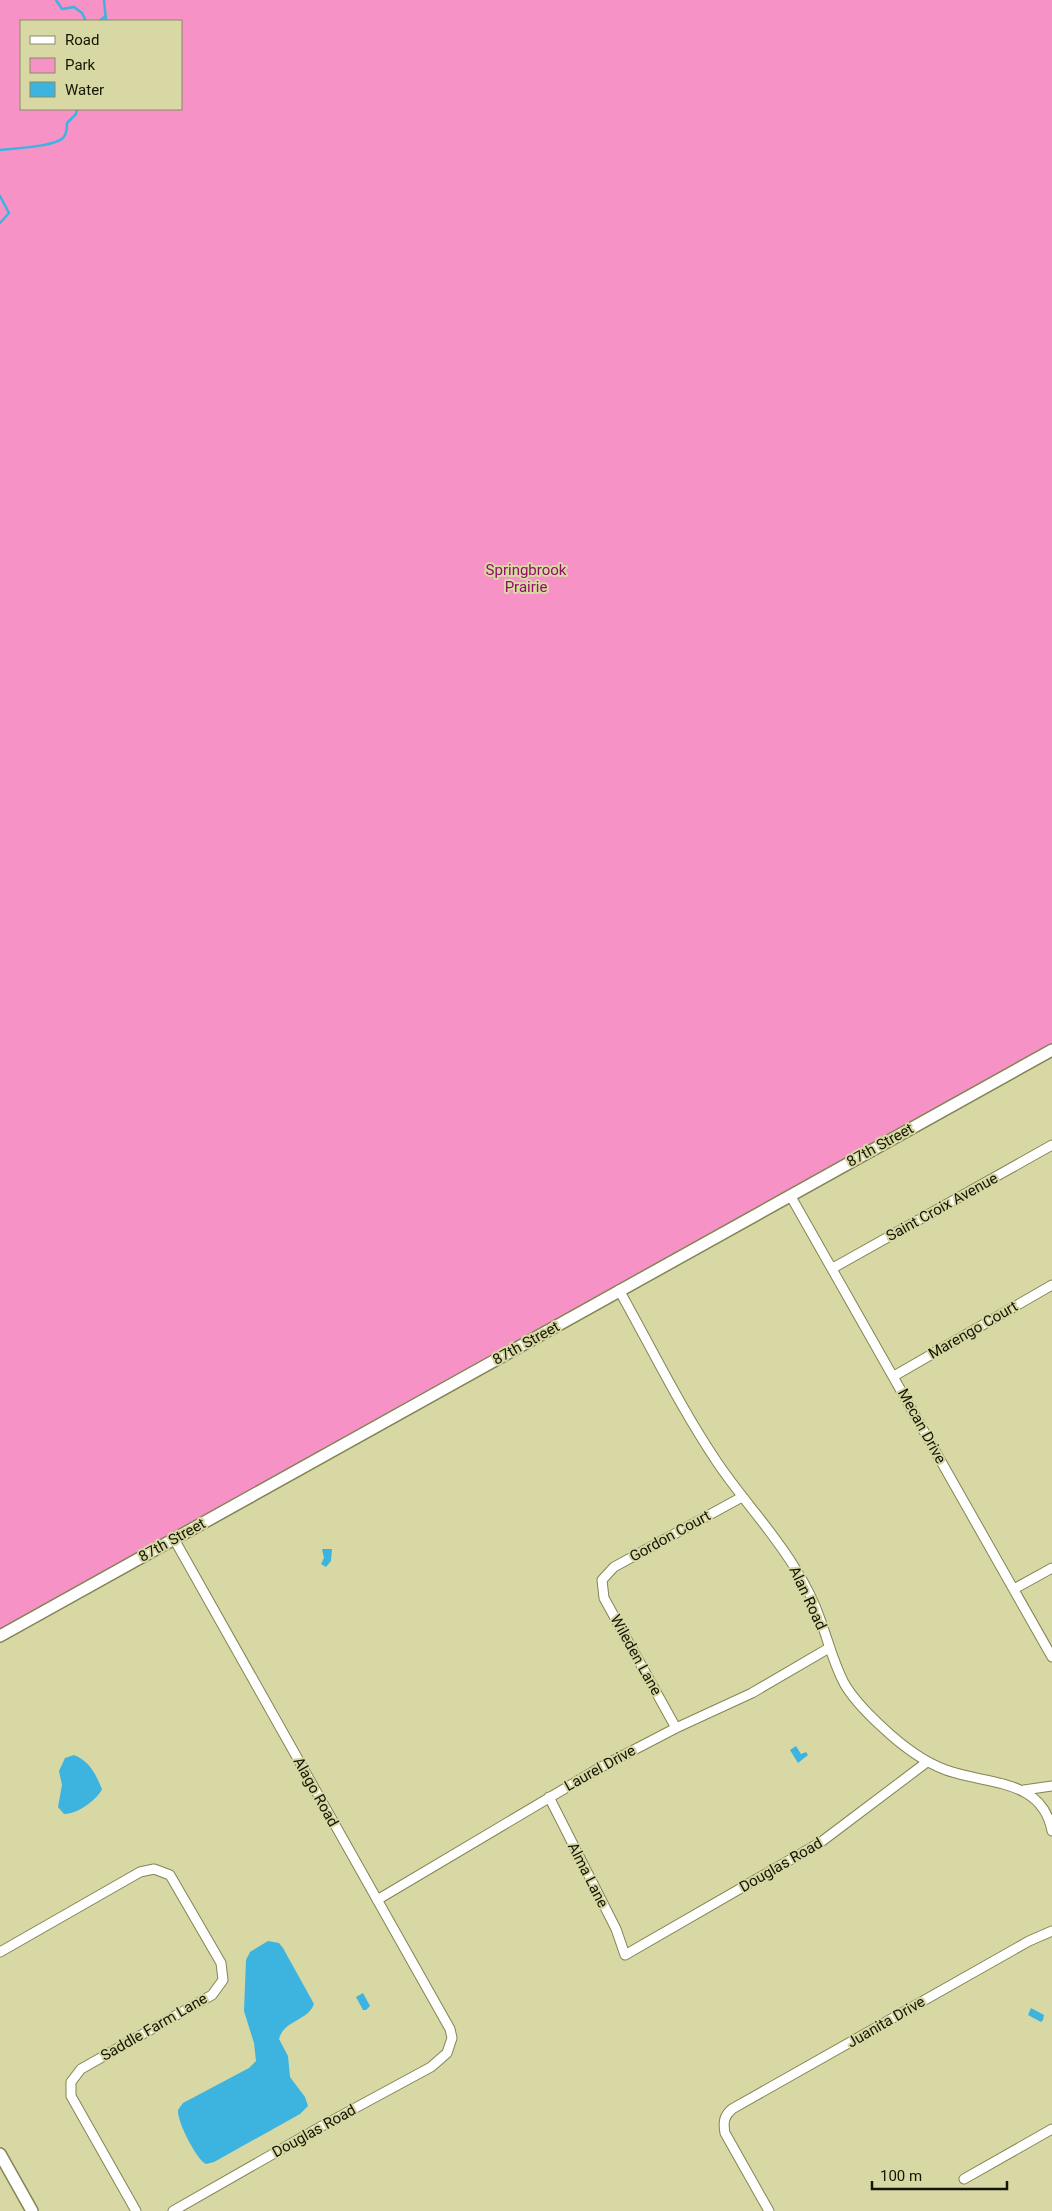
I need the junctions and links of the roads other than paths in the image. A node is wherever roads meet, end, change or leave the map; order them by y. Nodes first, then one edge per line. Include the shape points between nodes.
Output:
1 (1052, 1050) edge
2 (1052, 1145) edge
3 (790, 1195) junction
4 (833, 1268) junction
5 (1052, 1285) edge
6 (619, 1290) junction
7 (894, 1376) junction
8 (742, 1497) junction
9 (174, 1540) junction
10 (1052, 1568) edge
11 (602, 1580) joint
12 (1014, 1589) junction
13 (0, 1636) edge
14 (829, 1648) junction
15 (1052, 1657) edge
16 (676, 1728) junction
17 (927, 1762) junction
18 (1052, 1786) edge
19 (1024, 1790) junction
20 (549, 1797) junction
21 (1052, 1831) edge
22 (377, 1900) junction
23 (1052, 1931) edge
24 (0, 1952) edge
25 (625, 1955) joint
26 (451, 2046) joint
27 (1052, 2129) edge
28 (0, 2154) edge
29 (964, 2179) dead end
30 (32, 2211) edge
31 (136, 2211) edge
32 (173, 2211) edge
33 (769, 2211) edge

1 - 3 street, 87th Street
2 - 4 street, Saint Croix Avenue
3 - 4 street, Mecan Drive
3 - 6 street, 87th Street
4 - 7 street, Mecan Drive
5 - 7 street, Marengo Court
6 - 8 street, Alan Road via 706,1444
6 - 9 street, 87th Street
7 - 12 street, Mecan Drive
8 - 11 street, Gordon Court via 614,1567
8 - 14 street, Alan Road via 795,1568 820,1617
9 - 13 street, 87th Street
9 - 22 street, Alago Road
10 - 12 street
11 - 16 street, Wileden Lane via 604,1598
12 - 15 street, Mecan Drive
14 - 16 street, Laurel Drive via 745,1697
14 - 17 street, Alan Road via 844,1681 869,1715
16 - 20 street, Laurel Drive
17 - 19 street, Alan Road via 964,1776
17 - 25 street, Douglas Road via 821,1842
18 - 19 street
19 - 21 street, Alan Road via 1042,1806
20 - 22 street, Laurel Drive
20 - 25 street, Alma Lane via 616,1929
22 - 26 street, Alago Road via 450,2029
23 - 33 street, Juanita Drive via 732,2109 724,2119 725,2133
24 - 31 street, Saddle Farm Lane via 140,1872 154,1869 170,1875 220,1963 223,1980 212,1995 82,2069 71,2082 71,2096
26 - 32 street, Douglas Road via 431,2067
27 - 29 street
28 - 30 street

